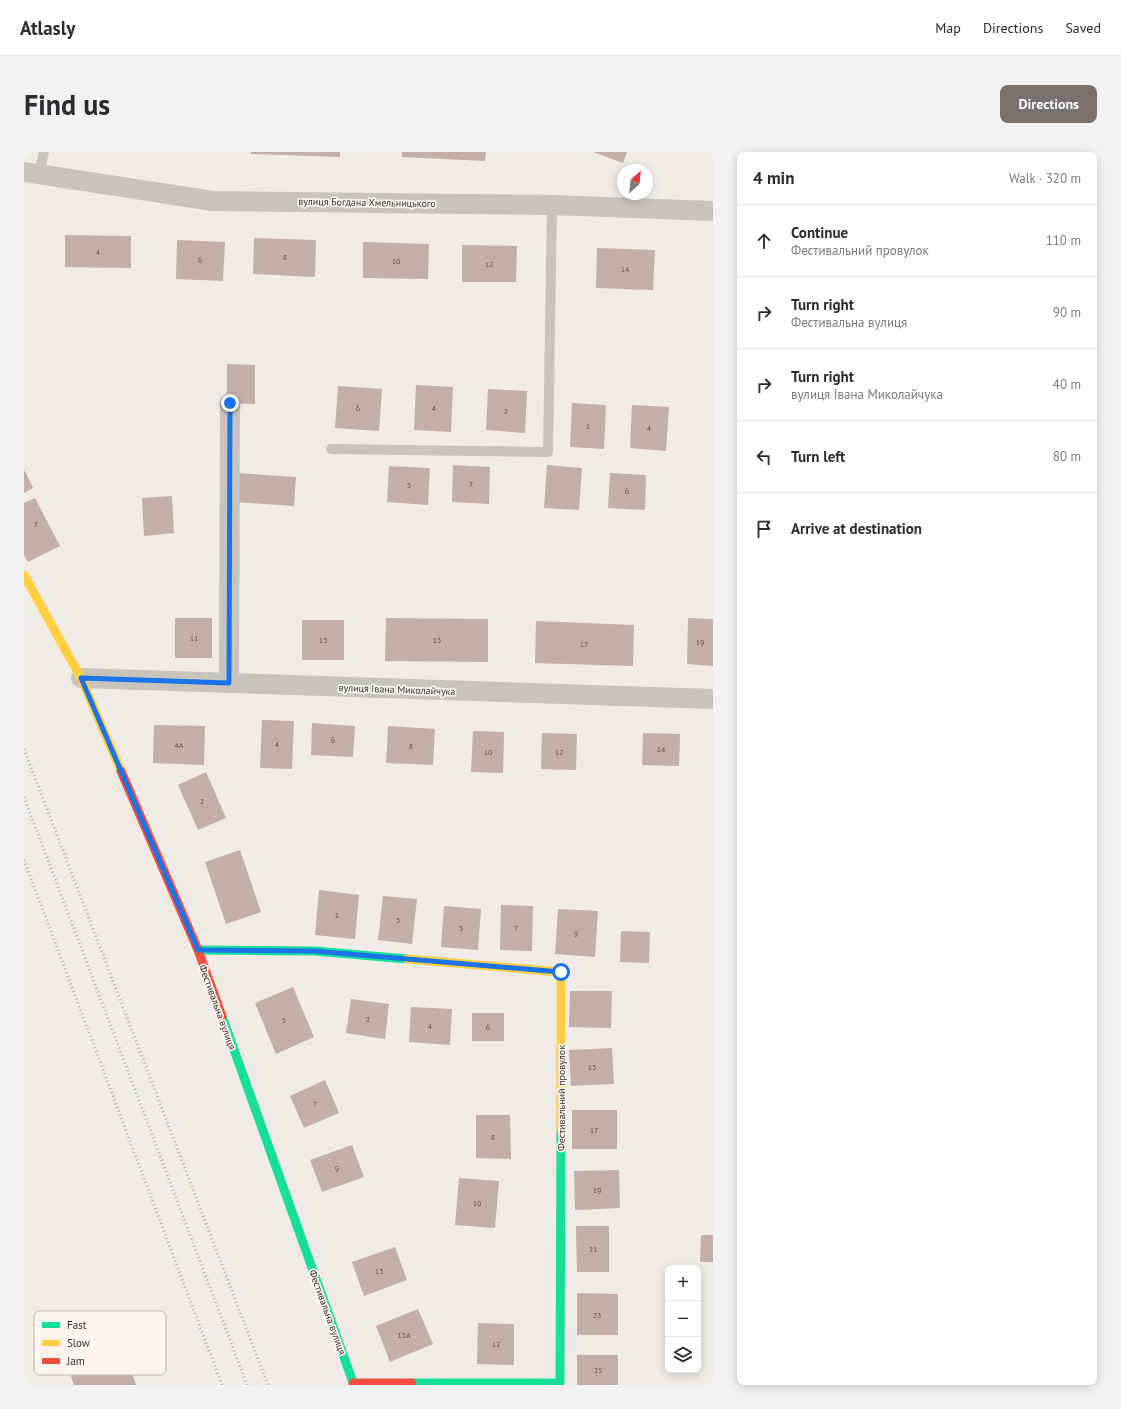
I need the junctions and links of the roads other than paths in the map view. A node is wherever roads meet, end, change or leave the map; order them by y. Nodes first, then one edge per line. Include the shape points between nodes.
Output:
1 (44, 152) edge
2 (32, 173) edge
3 (552, 205) junction
4 (713, 211) edge
5 (230, 403) dead end
6 (331, 449) dead end
7 (24, 575) edge
8 (81, 678) junction
9 (229, 683) junction
10 (713, 699) edge
11 (198, 950) junction
12 (354, 1384) edge

1 - 2 lane
2 - 3 street, вулиця Богдана Хмельницького via 213,201
3 - 4 street, вулиця Богдана Хмельницького
3 - 6 lane via 548,452
5 - 9 street
7 - 8 street, Фестивальна вулиця
8 - 9 street, вулиця Івана Миколайчука
8 - 11 street, Фестивальна вулиця
9 - 10 street, вулиця Івана Миколайчука
11 - 12 street, Фестивальна вулиця
11 - 12 street, Фестивальний провулок via 314,951 561,972 560,1383

